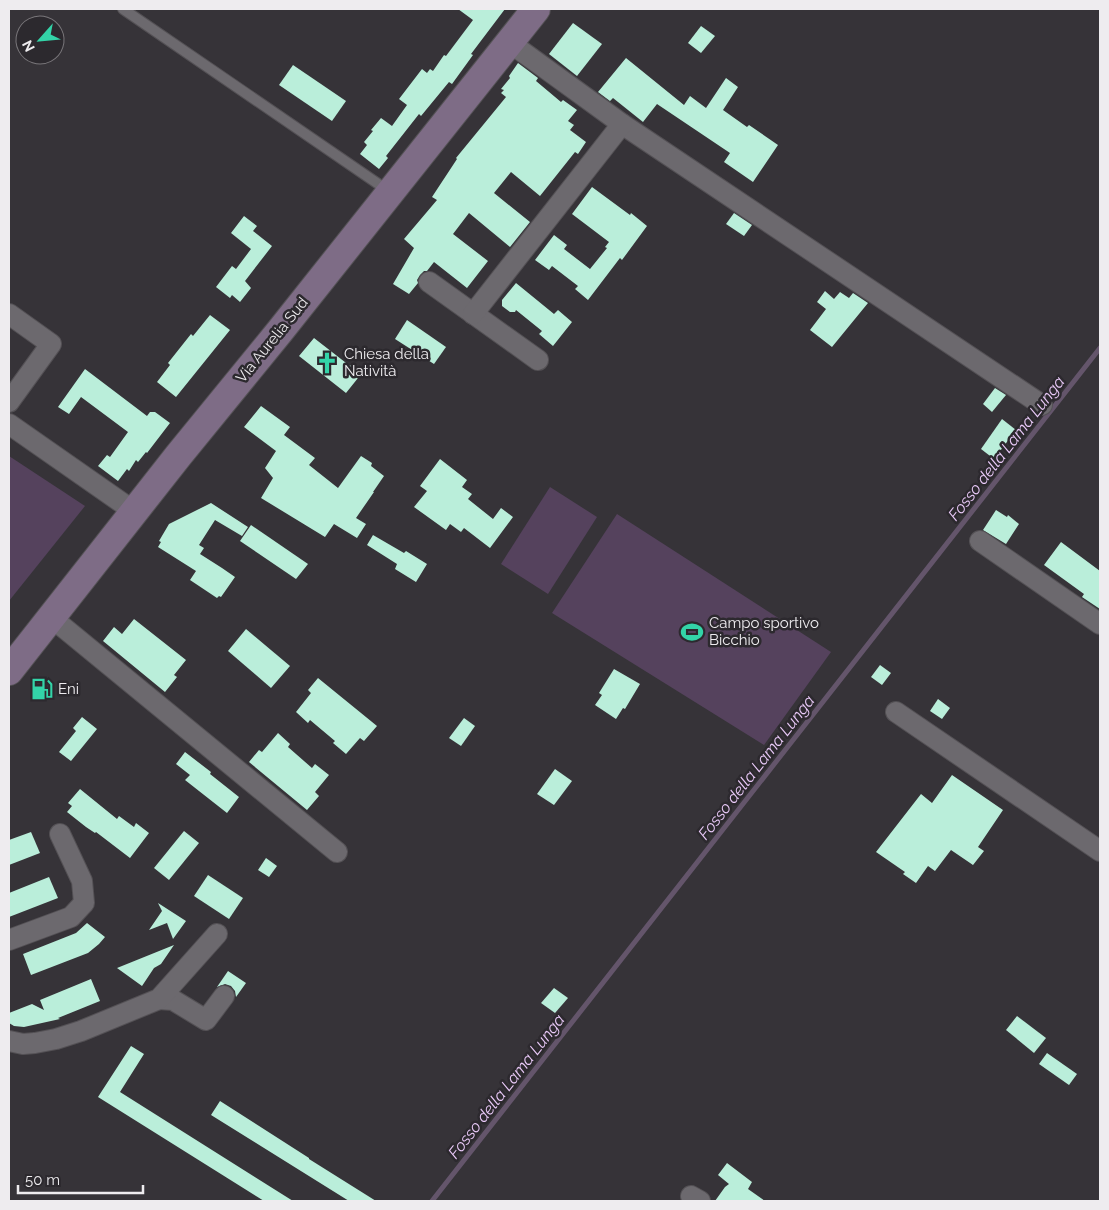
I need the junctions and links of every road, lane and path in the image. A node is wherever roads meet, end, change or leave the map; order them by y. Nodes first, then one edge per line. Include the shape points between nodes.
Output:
1 (123, 9) edge
2 (536, 9) edge
3 (509, 42) junction
4 (622, 124) junction
5 (391, 192) junction
6 (429, 282) dead end
7 (9, 314) edge
8 (473, 314) junction
9 (538, 360) dead end
10 (9, 402) edge
11 (1042, 405) dead end
12 (9, 424) edge
13 (135, 512) junction
14 (980, 541) dead end
15 (52, 618) junction
16 (1100, 624) edge
17 (10, 667) edge
18 (896, 712) dead end
19 (60, 834) dead end
20 (1100, 851) edge
21 (337, 852) dead end
22 (217, 934) dead end
23 (9, 940) edge
24 (224, 996) dead end
25 (159, 999) junction
26 (9, 1041) edge

1 - 5 lane
2 - 3 main road, Via Aurelia Sud
3 - 4 street
3 - 5 main road, Via Aurelia Sud
4 - 8 street
4 - 11 street
5 - 13 main road, Via Aurelia Sud
6 - 8 street
7 - 10 street via 51,344
8 - 9 street
12 - 13 street
13 - 15 main road, Via Aurelia Sud
14 - 16 street
15 - 17 main road, Via Aurelia Sud
15 - 21 street
18 - 20 street
19 - 23 street via 82,881 84,903 71,917
22 - 25 street
24 - 25 street via 206,1020 173,1000
25 - 26 street via 56,1039 35,1044

